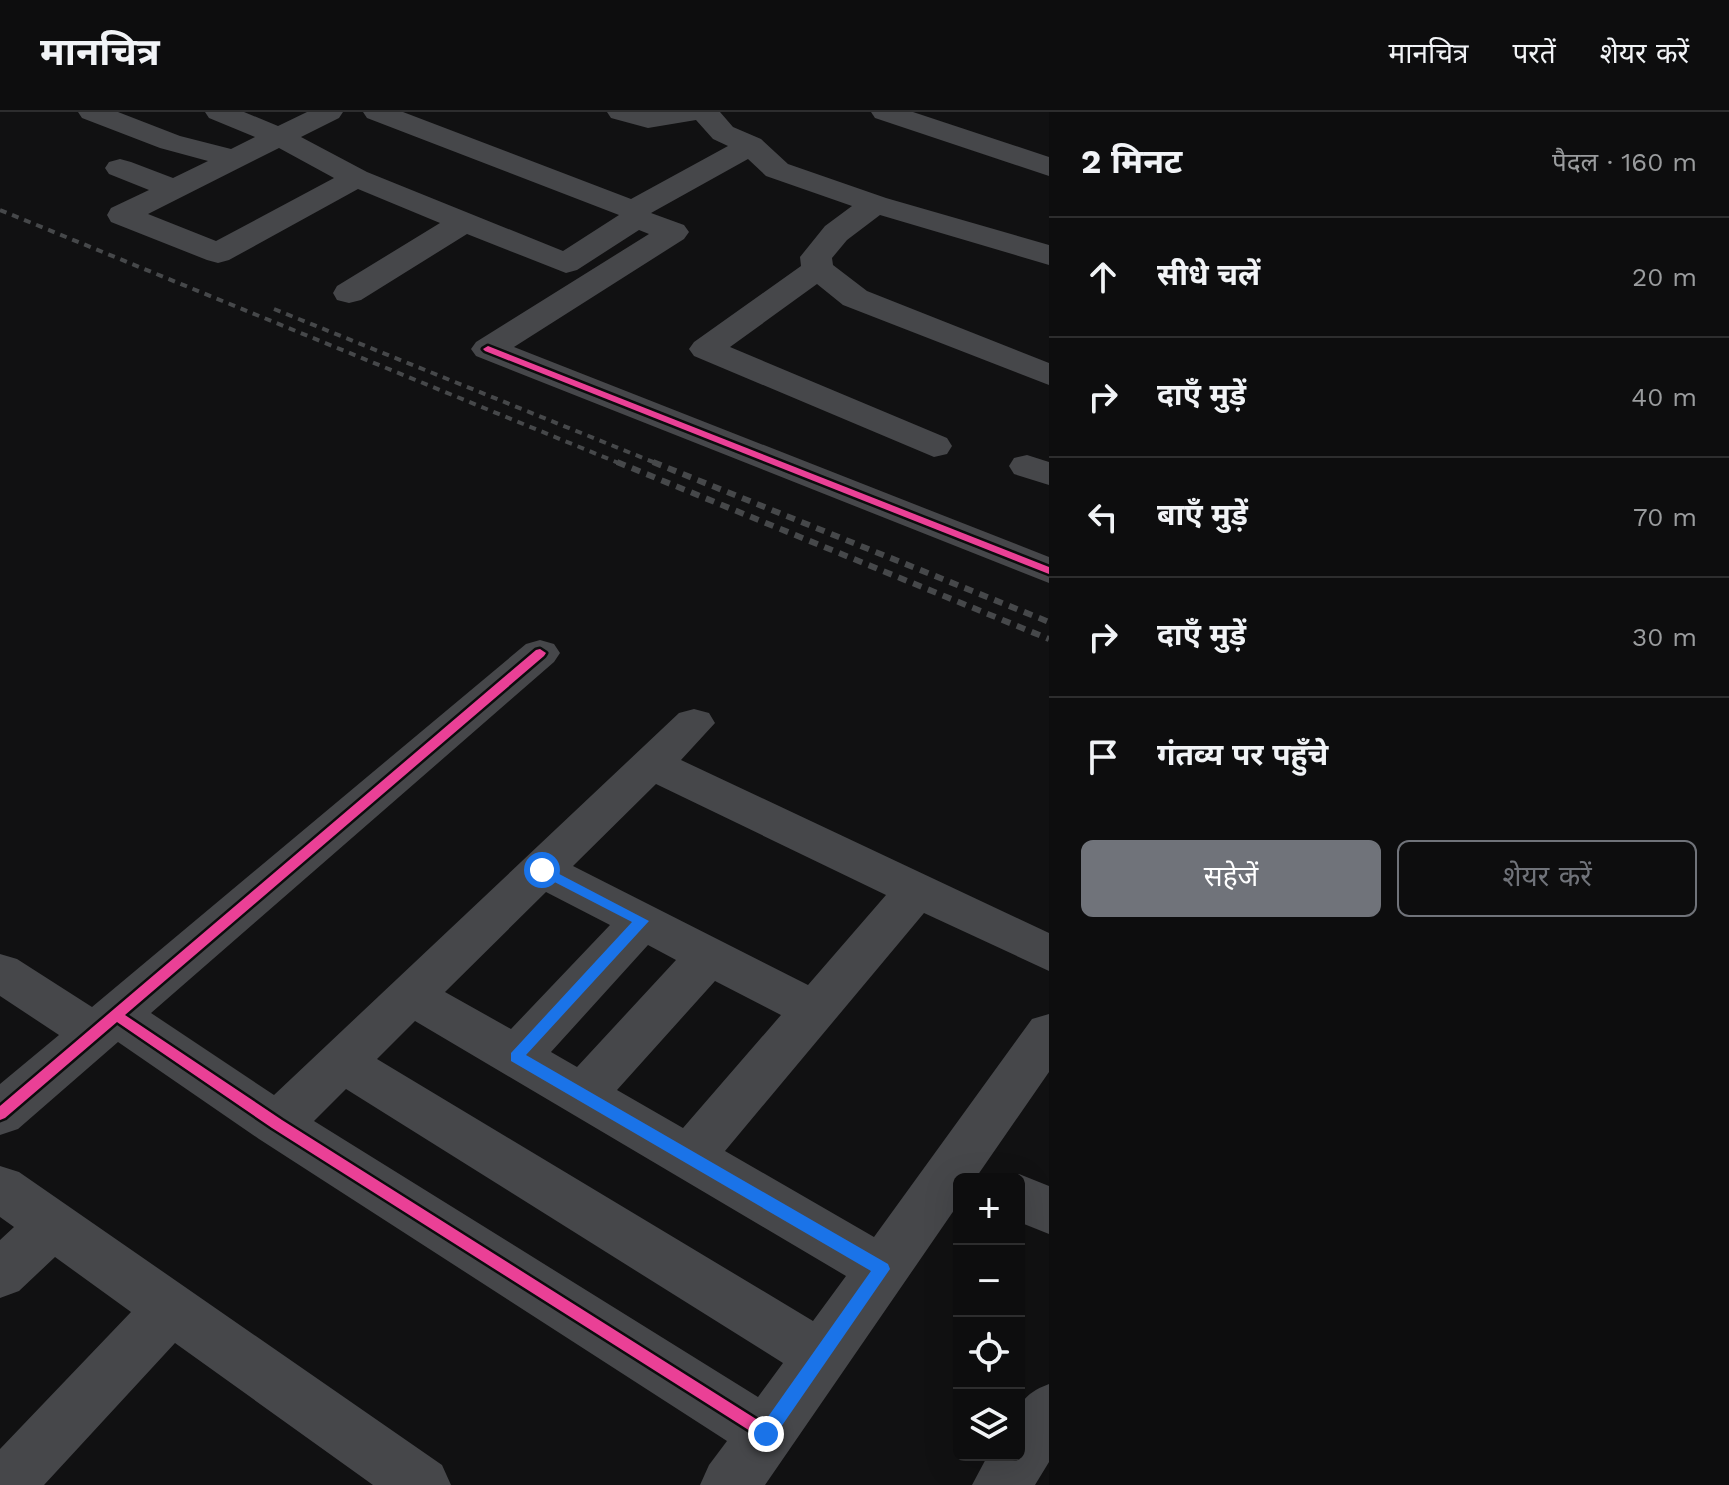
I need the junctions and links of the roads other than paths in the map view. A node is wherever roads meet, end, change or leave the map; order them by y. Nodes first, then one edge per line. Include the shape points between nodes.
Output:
1 (92, 112) edge
2 (219, 112) edge
3 (329, 112) edge
4 (377, 112) edge
5 (621, 112) edge
6 (695, 112) edge
7 (704, 112) edge
8 (885, 112) edge
9 (279, 137) junction
10 (751, 145) junction
11 (1042, 158) edge
12 (235, 159) junction
13 (120, 168) dead end
14 (356, 178) junction
15 (175, 189) junction
16 (875, 204) junction
17 (635, 214) junction
18 (464, 222) junction
19 (1049, 255) edge
20 (817, 269) junction
21 (349, 293) dead end
22 (1049, 375) edge
23 (934, 446) dead end
24 (1049, 571) edge
25 (540, 653) dead end
26 (694, 723) dead end
27 (651, 764) junction
28 (542, 870) junction
29 (917, 890) junction
30 (642, 921) junction
31 (1049, 953) edge
32 (709, 956) junction
33 (0, 972) edge
34 (411, 995) junction
35 (814, 1010) junction
36 (106, 1024) junction
37 (1044, 1048) edge
38 (516, 1057) junction
39 (342, 1062) junction
40 (582, 1095) junction
41 (0, 1114) edge
42 (277, 1124) junction
43 (689, 1157) junction
44 (973, 1171) edge
45 (0, 1188) edge
46 (1025, 1199) edge
47 (1049, 1212) edge
48 (53, 1225) junction
49 (882, 1269) junction
50 (0, 1274) edge
51 (171, 1308) junction
52 (821, 1356) junction
53 (766, 1434) junction
54 (418, 1484) edge
55 (5, 1485) edge
56 (730, 1485) edge

1 - 12 street via 170,142
2 - 9 street
3 - 9 street
4 - 17 street
5 - 6 street via 648,119
7 - 10 street via 723,133
8 - 11 street
9 - 12 street
9 - 14 street
10 - 16 street via 777,170
10 - 17 street
12 - 15 street
13 - 15 street
14 - 15 street via 218,253 122,215
14 - 18 street
16 - 19 street
16 - 20 street via 836,233 816,257
17 - 18 street via 566,263
17 - 24 street via 673,232 488,349
18 - 21 street
20 - 22 street via 855,298
20 - 23 street via 706,349
25 - 36 street
26 - 27 street
27 - 28 street
27 - 29 street
28 - 30 street
28 - 34 street
29 - 31 street
29 - 35 street
30 - 32 street
30 - 38 street
32 - 35 street
32 - 40 street
33 - 36 street
34 - 38 street
34 - 39 street
35 - 43 street
36 - 41 street
36 - 42 street
37 - 44 street
38 - 40 street
39 - 42 street
39 - 52 street
40 - 43 street
42 - 53 street
43 - 49 street
44 - 49 street
45 - 48 street
46 - 47 street
48 - 50 street
48 - 51 street
49 - 52 street
51 - 54 street
51 - 55 street
52 - 53 street
53 - 56 street

